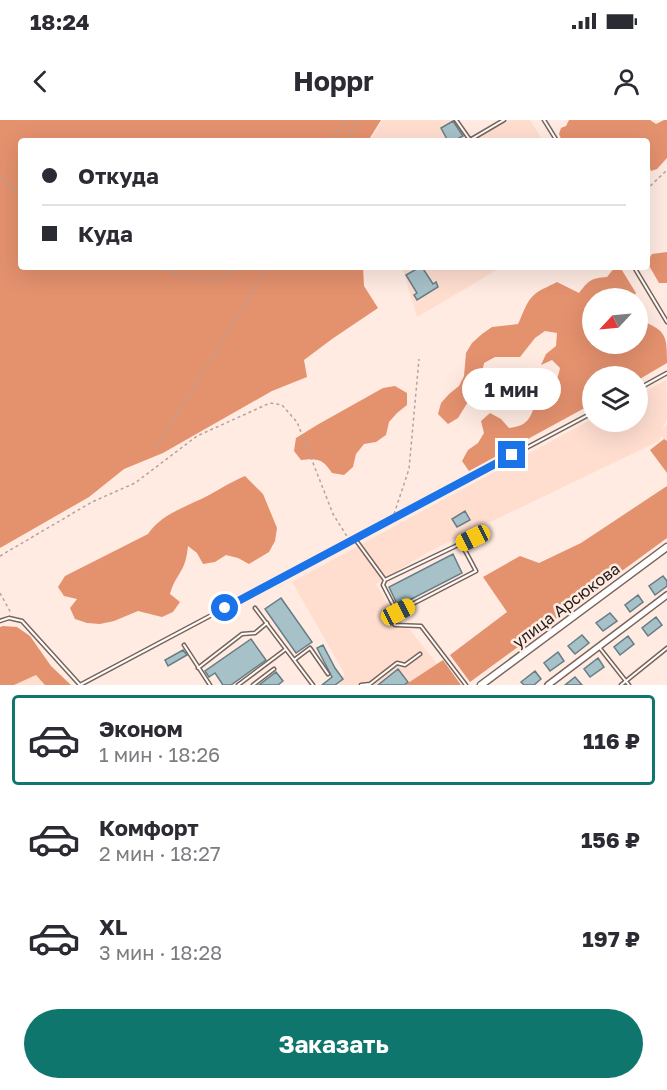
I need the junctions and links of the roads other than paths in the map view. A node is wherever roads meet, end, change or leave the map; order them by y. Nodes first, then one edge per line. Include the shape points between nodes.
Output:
1 (456, 120) edge
2 (504, 120) edge
3 (544, 120) edge
4 (469, 138) edge
5 (473, 138) edge
6 (555, 138) edge
7 (636, 270) edge
8 (667, 321) edge
9 (667, 373) edge
10 (648, 383) edge
11 (582, 418) edge
12 (484, 532) dead end
13 (354, 539) junction
14 (461, 543) junction
15 (667, 547) edge
16 (385, 580) junction
17 (667, 596) edge
18 (255, 608) dead end
19 (384, 614) dead end
20 (0, 621) edge
21 (267, 623) junction
22 (184, 645) dead end
23 (599, 647) junction
24 (667, 648) edge
25 (286, 649) junction
26 (420, 654) dead end
27 (294, 660) junction
28 (198, 668) junction
29 (274, 669) dead end
30 (328, 674) dead end
31 (626, 681) junction
32 (80, 685) edge
33 (210, 685) edge
34 (238, 685) edge
35 (253, 685) edge
36 (313, 685) edge
37 (361, 685) edge
38 (466, 685) edge
39 (481, 685) edge
40 (548, 685) edge
41 (621, 685) edge
42 (629, 685) edge

1 - 4 lane
2 - 5 lane
3 - 6 lane
7 - 8 lane
9 - 10 lane
11 - 13 lane
12 - 14 lane
13 - 16 lane
13 - 32 lane
14 - 16 lane
14 - 16 lane via 476,571 398,612 383,585
15 - 39 street, улица Арсюкова
17 - 23 street
18 - 21 lane
19 - 38 lane via 395,625 421,626
20 - 32 lane via 22,621
21 - 25 lane
21 - 28 lane via 255,633 242,634
22 - 28 lane
23 - 31 lane
23 - 40 street
24 - 31 lane
25 - 27 lane
25 - 34 lane
26 - 37 lane via 405,665 397,663 370,684
27 - 30 lane via 310,648
27 - 36 lane
28 - 33 lane
29 - 35 lane
31 - 41 lane
31 - 42 lane

